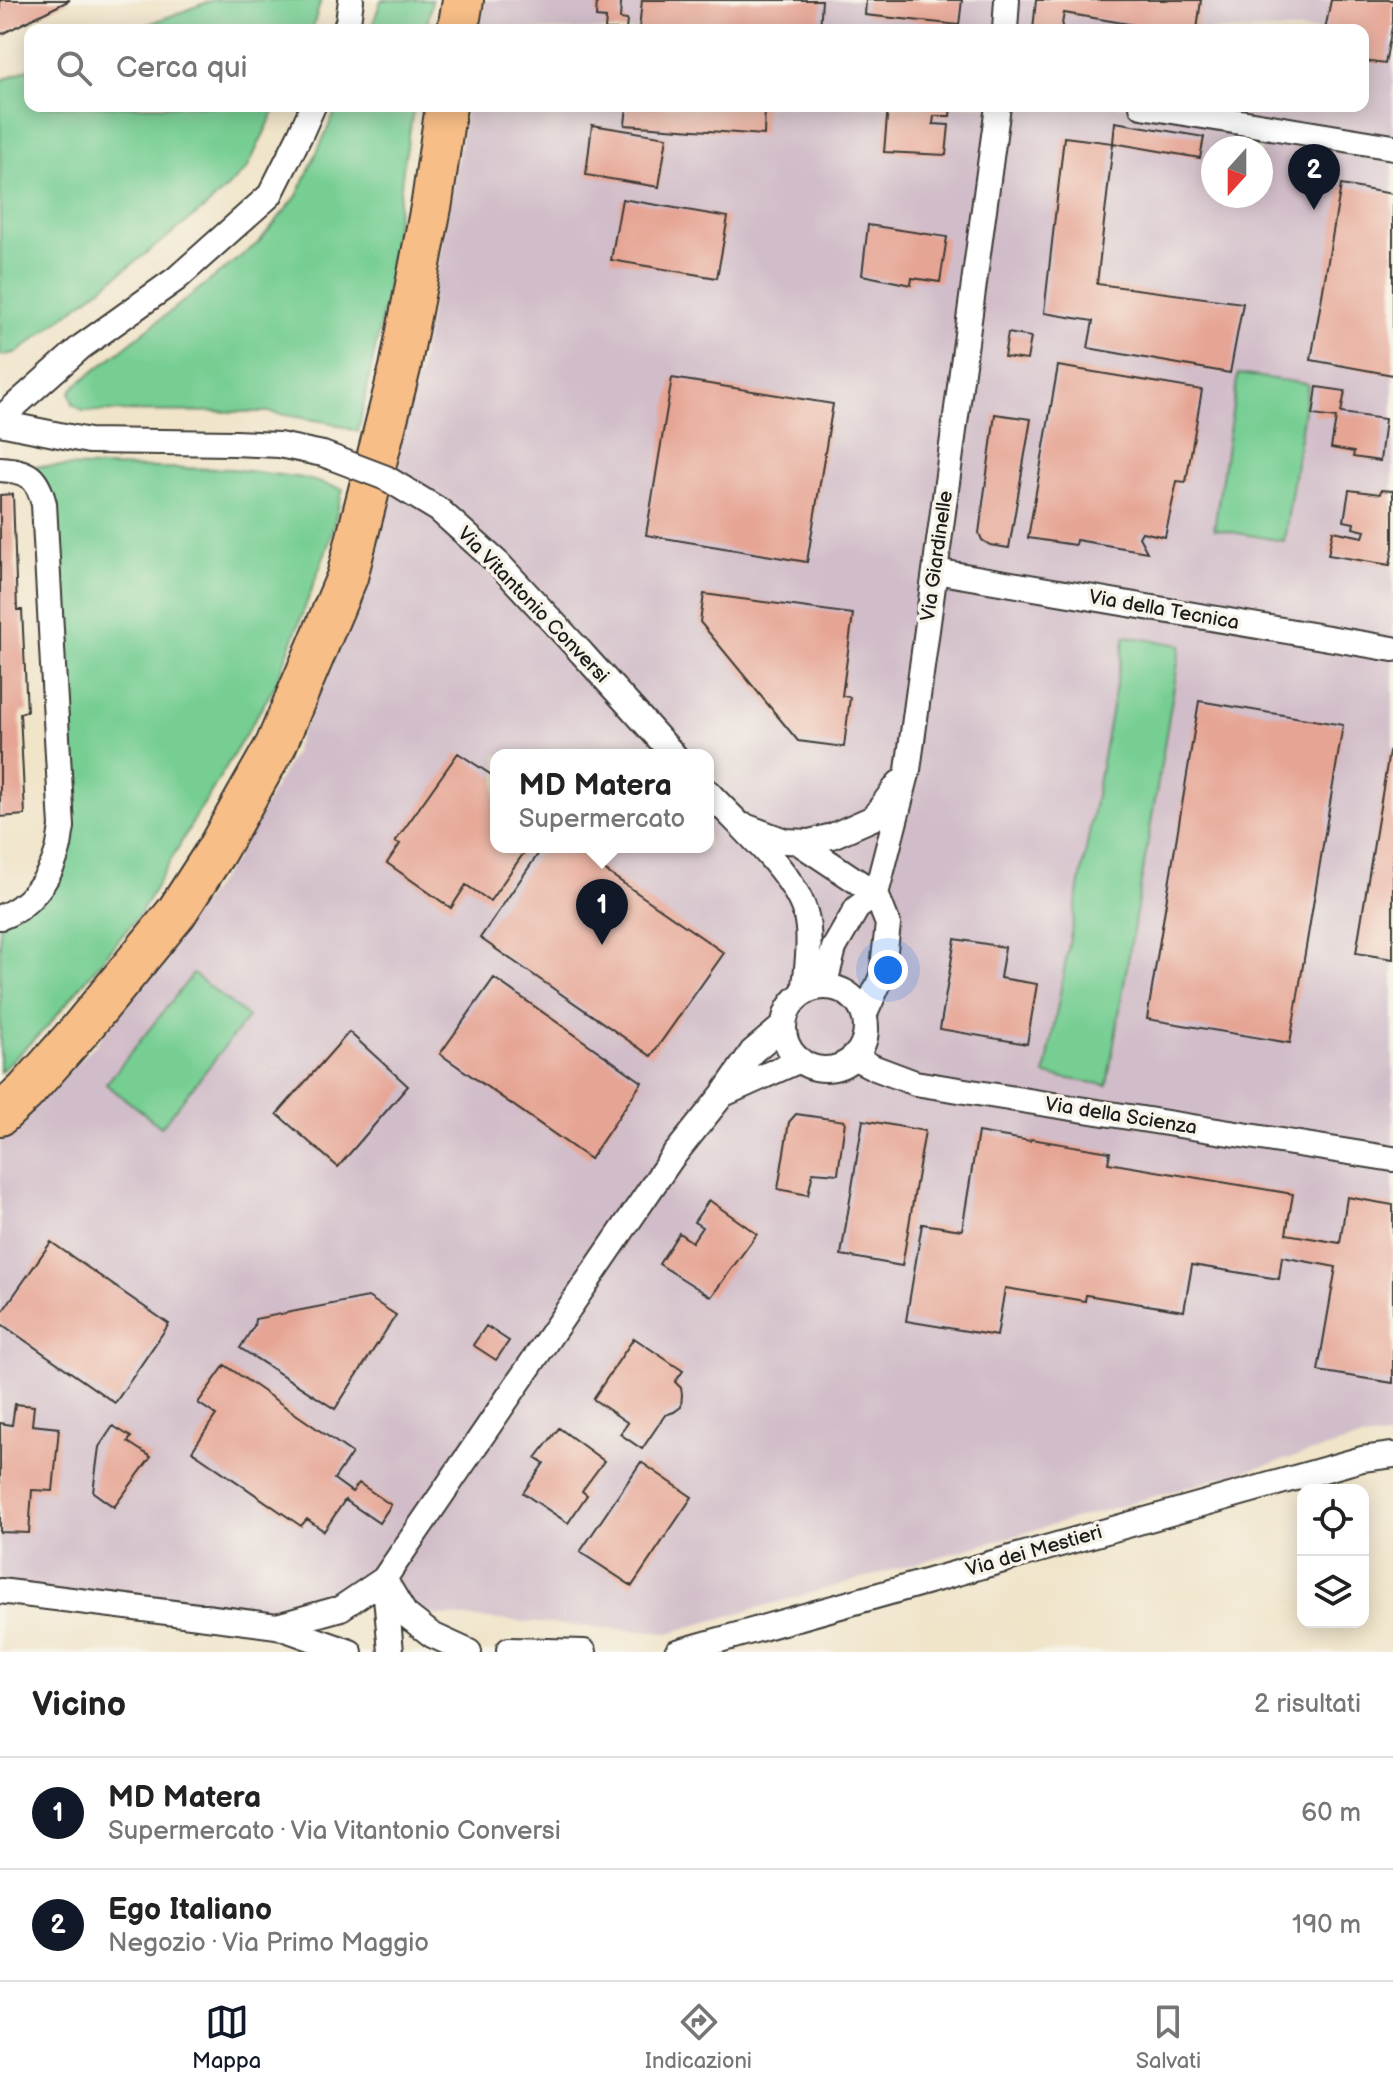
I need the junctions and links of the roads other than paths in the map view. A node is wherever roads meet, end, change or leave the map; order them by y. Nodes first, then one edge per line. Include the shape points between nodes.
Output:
1 (351, 0) edge
2 (463, 0) edge
3 (1007, 0) edge
4 (347, 24) edge
5 (459, 24) edge
6 (1005, 24) edge
7 (310, 112) edge
8 (445, 112) edge
9 (997, 112) edge
10 (1179, 112) edge
11 (1393, 147) edge
12 (0, 421) edge
13 (0, 469) edge
14 (935, 571) junction
15 (1393, 649) edge
16 (669, 749) edge
17 (908, 770) junction
18 (714, 799) edge
19 (735, 822) junction
20 (798, 842) junction
21 (876, 894) junction
22 (0, 917) edge
23 (814, 990) junction
24 (864, 1016) junction
25 (784, 1025) junction
26 (853, 1057) junction
27 (800, 1060) junction
28 (723, 1094) junction
29 (0, 1115) edge
30 (1393, 1159) edge
31 (1393, 1455) edge
32 (384, 1579) junction
33 (0, 1591) edge
34 (277, 1626) junction
35 (511, 1651) edge
36 (350, 1652) edge
37 (391, 1652) edge
38 (468, 1652) edge
39 (584, 1652) edge
40 (677, 1652) edge

1 - 4 street
2 - 5 highway
3 - 6 street
7 - 12 street via 270,195 176,279 81,347
8 - 29 highway via 400,368 347,577 276,745 176,913 80,1030
9 - 14 street, Via Giardinelle
10 - 11 street
12 - 16 street, Via Vitantonio Conversi, bridge via 89,441 279,445 323,454 386,478 439,510 499,564
13 - 22 street via 31,476 44,504 62,827 46,876 30,899
14 - 15 street, Via della Tecnica
14 - 17 street, Via Giardinelle
17 - 20 street via 873,818 832,836
17 - 21 street, Via Giardinelle
18 - 19 street
19 - 20 street
19 - 23 street via 794,890 805,914 807,971
20 - 21 street
21 - 23 street, Via Giardinelle via 857,908
21 - 24 street via 888,924 882,976
23 - 24 street via 837,989 849,995
23 - 25 street via 794,1001
24 - 26 street via 865,1036
25 - 27 street via 791,1050
25 - 28 street via 752,1052
26 - 27 street via 825,1069
26 - 30 street, Via della Scienza via 915,1083
27 - 28 street
28 - 32 street via 671,1159
31 - 40 street, Via dei Mestieri via 1362,1459
32 - 34 street via 341,1608
32 - 37 street
32 - 38 street via 405,1614 432,1635
33 - 34 street
34 - 36 street
35 - 38 street via 495,1647
35 - 39 street

